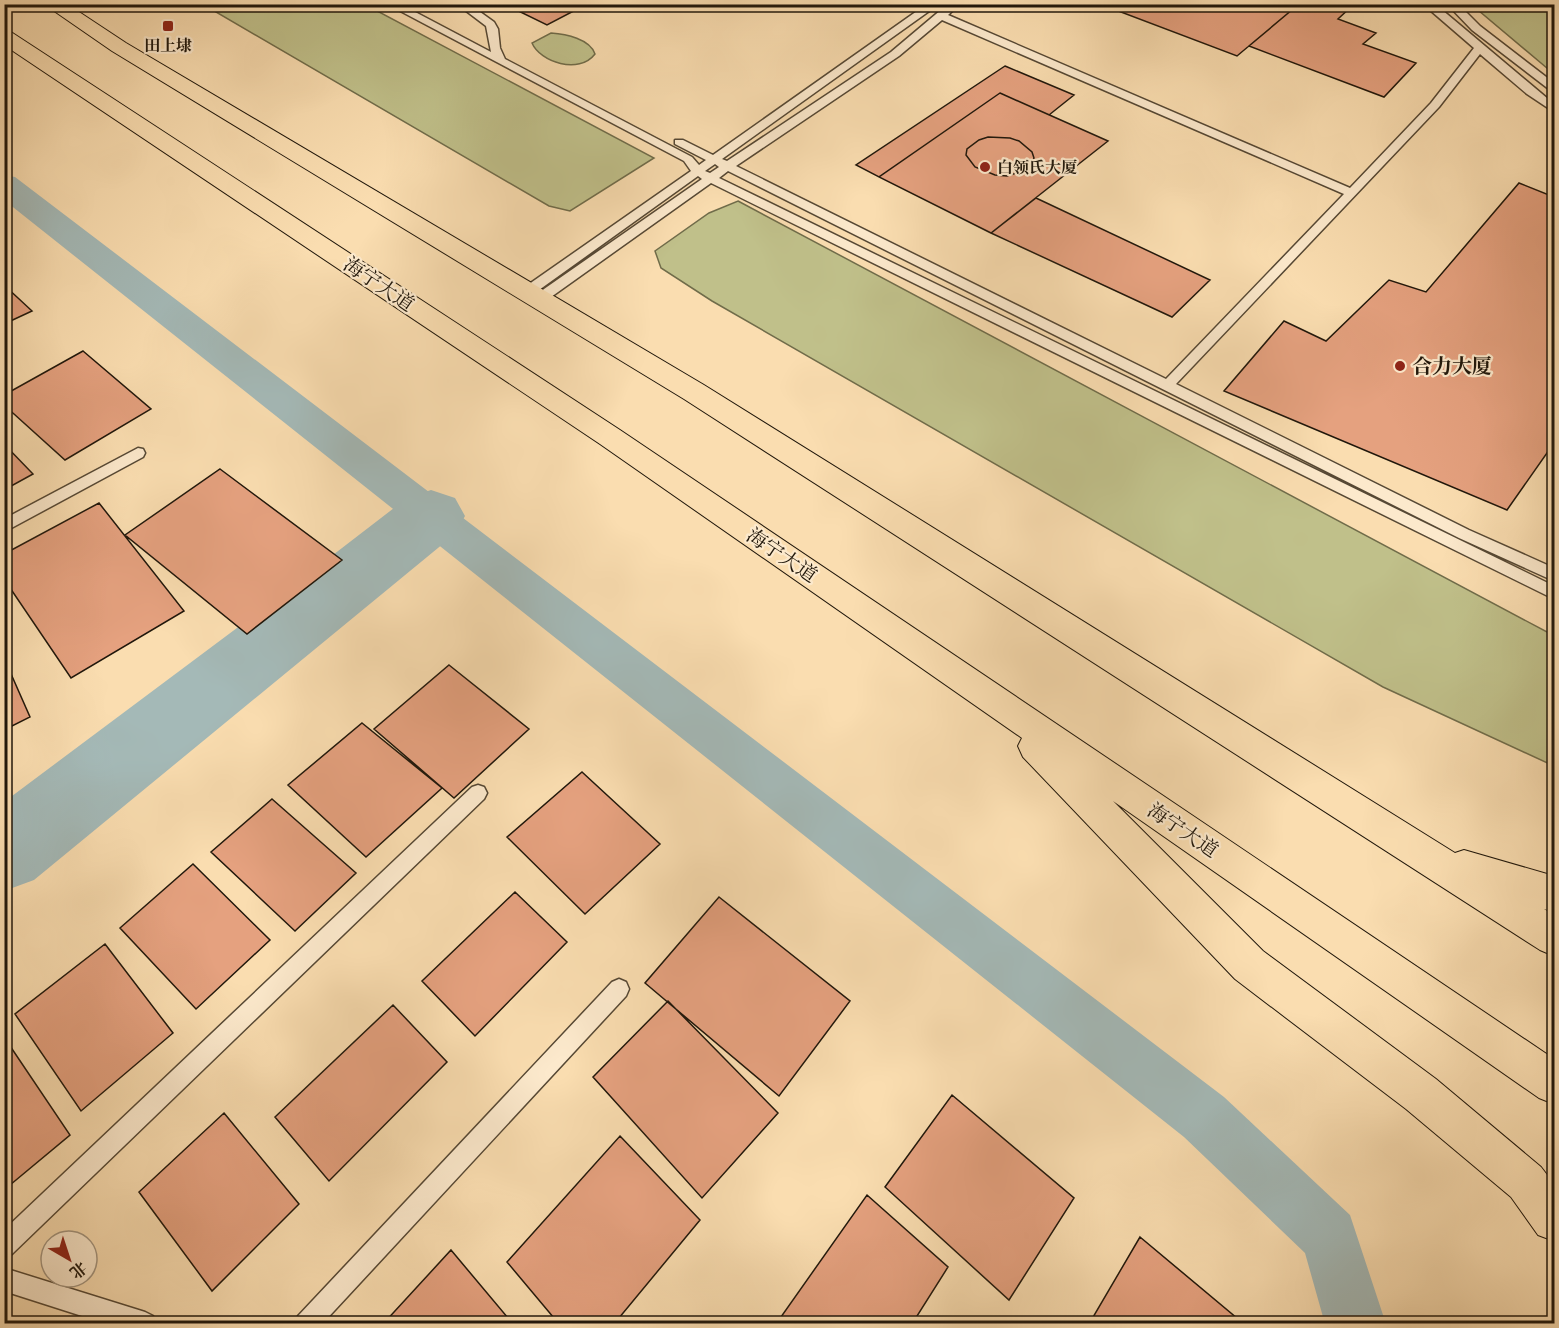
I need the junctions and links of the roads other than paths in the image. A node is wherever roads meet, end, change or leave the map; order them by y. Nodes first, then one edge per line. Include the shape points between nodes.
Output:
1 (53, 4) edge
2 (392, 4) edge
3 (410, 4) edge
4 (462, 4) edge
5 (934, 4) edge
6 (955, 4) edge
7 (1428, 4) edge
8 (1452, 4) edge
9 (941, 16) junction
10 (4, 36) edge
11 (493, 47) junction
12 (1479, 48) junction
13 (501, 62) junction
14 (1554, 88) edge
15 (1554, 109) edge
16 (721, 164) junction
17 (704, 175) junction
18 (1352, 193) junction
19 (533, 295) junction
20 (1167, 386) junction
21 (138, 453) dead end
22 (4, 526) edge
23 (1554, 575) edge
24 (1554, 593) edge
25 (984, 693) junction
26 (478, 793) dead end
27 (1426, 855) junction
28 (1554, 894) edge
29 (1554, 937) edge
30 (619, 989) dead end
31 (1554, 1083) edge
32 (1554, 1219) edge
33 (4, 1246) edge
34 (4, 1279) edge
35 (145, 1323) edge
36 (306, 1323) edge

1 - 19 highway
2 - 13 lane
3 - 11 lane
4 - 11 lane via 489,22 494,32
5 - 16 lane
6 - 9 lane
7 - 12 lane
8 - 14 lane via 1476,28
9 - 16 lane via 895,54
9 - 18 lane
10 - 25 highway, 海宁大道 via 610,437
11 - 13 lane
11 - 16 lane
12 - 15 lane
12 - 18 lane via 1435,105
13 - 17 lane via 688,159
16 - 17 lane
16 - 20 lane
17 - 19 lane
17 - 24 lane
18 - 20 lane
19 - 27 highway via 704,398
20 - 23 lane
21 - 22 lane
25 - 31 highway, 海宁大道
25 - 32 highway via 1249,965 1430,1101 1526,1182
26 - 33 lane
27 - 28 highway
27 - 29 highway
30 - 36 lane
34 - 35 lane

